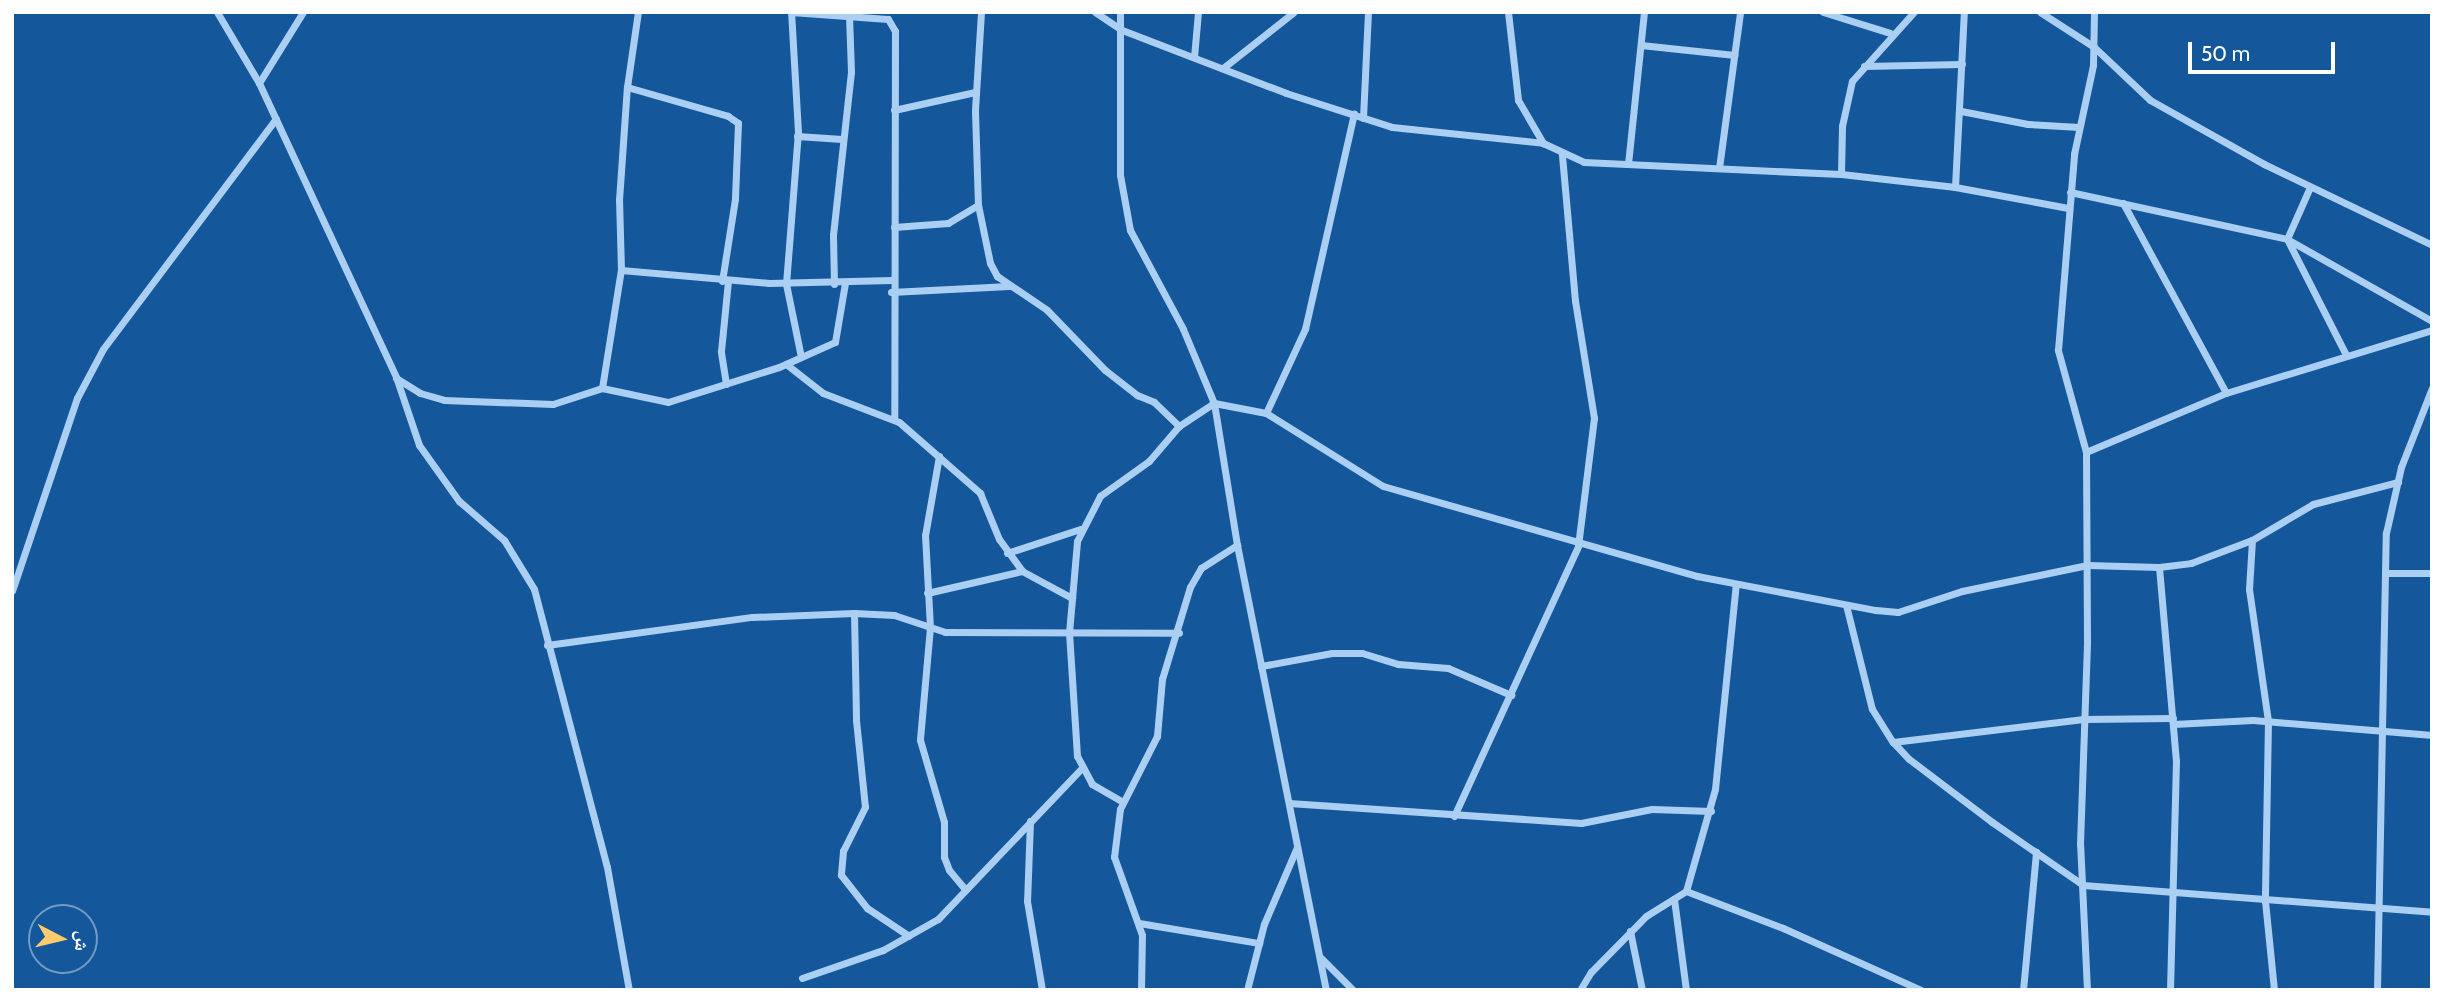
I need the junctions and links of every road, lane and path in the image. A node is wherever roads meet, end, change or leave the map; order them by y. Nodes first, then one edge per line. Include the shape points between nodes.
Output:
1 (218, 12) edge
2 (303, 12) edge
3 (638, 12) edge
4 (981, 12) edge
5 (1095, 12) edge
6 (1120, 12) edge
7 (1198, 12) edge
8 (1294, 12) edge
9 (1368, 12) edge
10 (1508, 12) edge
11 (1644, 12) edge
12 (1741, 12) edge
13 (1823, 12) edge
14 (1914, 12) edge
15 (1964, 12) edge
16 (2040, 12) edge
17 (2094, 12) edge
18 (849, 16) junction
19 (1122, 30) junction
20 (1890, 33) junction
21 (1641, 45) junction
22 (2094, 47) junction
23 (1734, 55) junction
24 (1194, 57) junction
25 (1962, 64) junction
26 (1864, 66) junction
27 (1223, 68) junction
28 (259, 83) junction
29 (627, 88) junction
30 (975, 92) junction
31 (894, 110) junction
32 (1961, 111) junction
33 (1354, 114) junction
34 (1363, 118) junction
35 (276, 120) junction
36 (2079, 127) junction
37 (797, 136) junction
38 (842, 139) junction
39 (1544, 143) junction
40 (1562, 154) junction
41 (1628, 164) junction
42 (1719, 168) junction
43 (1842, 174) junction
44 (1955, 187) junction
45 (2310, 187) junction
46 (2070, 192) junction
47 (2123, 204) junction
48 (978, 205) junction
49 (2068, 208) junction
50 (894, 228) junction
51 (2287, 239) junction
52 (2432, 244) edge
53 (621, 270) junction
54 (892, 280) junction
55 (725, 281) junction
56 (845, 283) junction
57 (786, 284) junction
58 (834, 284) junction
59 (1010, 286) junction
60 (891, 292) junction
61 (2432, 321) edge
62 (2432, 330) edge
63 (2346, 355) junction
64 (802, 357) junction
65 (786, 364) junction
66 (396, 377) junction
67 (726, 384) junction
68 (602, 388) junction
69 (2432, 388) edge
70 (2226, 393) junction
71 (1214, 403) junction
72 (1266, 413) junction
73 (894, 419) junction
74 (1180, 426) junction
75 (2086, 452) junction
76 (939, 456) junction
77 (2398, 482) junction
78 (1080, 528) junction
79 (2252, 540) junction
80 (1237, 545) junction
81 (1578, 546) junction
82 (1007, 553) junction
83 (2087, 565) junction
84 (2159, 567) junction
85 (1022, 571) junction
86 (2385, 573) junction
87 (2432, 573) edge
88 (1736, 584) junction
89 (12, 592) edge
90 (927, 593) junction
91 (1072, 598) junction
92 (1846, 606) junction
93 (854, 613) junction
94 (930, 627) junction
95 (1069, 633) junction
96 (1179, 633) junction
97 (547, 645) junction
98 (1261, 666) junction
99 (1511, 695) junction
100 (2084, 719) junction
101 (2173, 721) junction
102 (2268, 721) junction
103 (2379, 734) junction
104 (2432, 735) edge
105 (1893, 742) junction
106 (1081, 769) junction
107 (1123, 803) junction
108 (1289, 803) junction
109 (1711, 811) junction
110 (1454, 816) junction
111 (1030, 820) junction
112 (1297, 846) junction
113 (2036, 852) junction
114 (2083, 885) junction
115 (966, 890) junction
116 (1686, 891) junction
117 (2174, 893) junction
118 (1674, 899) junction
119 (2266, 901) junction
120 (2377, 908) junction
121 (2432, 912) edge
122 (1139, 923) junction
123 (1630, 932) junction
124 (909, 936) junction
125 (1259, 943) junction
126 (1320, 957) junction
127 (802, 978) dead end
128 (629, 990) edge
129 (1042, 990) edge
130 (1141, 990) edge
131 (1247, 990) edge
132 (1326, 990) edge
133 (1353, 990) edge
134 (1580, 990) edge
135 (1642, 990) edge
136 (1686, 990) edge
137 (1921, 990) edge
138 (2023, 990) edge
139 (2087, 990) edge
140 (2169, 990) edge
141 (2274, 990) edge
142 (2377, 990) edge

1 - 28 street
2 - 28 street
3 - 29 street
4 - 30 street
5 - 19 street
6 - 19 street
7 - 24 street
8 - 27 street
9 - 34 street
10 - 39 street via 1518,100
11 - 21 street
12 - 23 street
13 - 20 street
14 - 20 street
15 - 25 street
16 - 22 street
17 - 22 street
18 - 31 street via 892,23
18 - 37 street via 791,12
18 - 38 street via 851,72
19 - 24 street
19 - 71 street via 1120,175 1130,230 1183,329
20 - 26 street
21 - 23 street
21 - 41 street
22 - 36 street
22 - 45 street via 2150,100
23 - 42 street
24 - 27 street
25 - 26 street
25 - 32 street
26 - 43 street via 1852,81 1842,125
27 - 33 street
28 - 35 street
29 - 53 street via 619,200
29 - 55 street via 728,116 738,123
30 - 31 street
30 - 48 street
31 - 50 street
32 - 36 street via 2028,124
32 - 44 street
33 - 34 street
33 - 72 street via 1305,330
34 - 39 street via 1392,127
35 - 66 street
35 - 89 street via 103,349 77,398
36 - 46 street
37 - 38 street
37 - 57 street
38 - 58 street via 833,235
39 - 40 street
40 - 41 street via 1584,162
40 - 81 street via 1575,301 1594,418
41 - 42 street
42 - 43 street
43 - 44 street
44 - 49 street
45 - 51 street
45 - 52 street
46 - 47 street
46 - 49 street
47 - 51 street
47 - 70 street
48 - 50 street via 948,223
48 - 59 street via 990,263
49 - 75 street via 2058,350
50 - 54 street
51 - 61 street
51 - 63 street
53 - 55 street
53 - 68 street
54 - 56 street
54 - 60 street
55 - 57 street
55 - 67 street via 721,351
56 - 58 street
56 - 64 street via 838,340
57 - 58 street
57 - 64 street
59 - 60 street
59 - 74 street via 1047,310 1105,370 1136,395 1154,402
60 - 73 street
62 - 63 street
63 - 70 street
64 - 65 street
65 - 67 street
65 - 73 street via 823,393
66 - 68 street via 420,393 444,400 517,405 553,404
66 - 97 street via 419,445 437,475 504,540 526,573 540,606
67 - 68 street via 668,402
69 - 77 street
70 - 75 street
71 - 72 street
71 - 74 street
71 - 80 street
72 - 81 street via 1383,486
73 - 76 street
74 - 78 street via 1149,461 1100,496
75 - 83 street
76 - 82 street via 980,493
76 - 90 street via 925,535
77 - 79 street via 2313,504
77 - 86 street via 2386,533
78 - 82 street
78 - 91 street
79 - 84 street via 2222,554
79 - 102 street via 2249,589
80 - 96 street via 1201,568 1190,587
80 - 98 street
81 - 88 street
81 - 99 street
82 - 85 street
83 - 84 street
83 - 92 street via 1962,591 1898,611
83 - 100 street
84 - 101 street
85 - 90 street
85 - 91 street
86 - 87 street
86 - 103 street via 2386,652
88 - 92 street
88 - 109 street
90 - 94 street
91 - 95 street
92 - 105 street via 1872,709
93 - 94 street via 894,615
93 - 97 street via 752,617
93 - 124 street via 856,720 865,807 844,851 841,875 867,908
94 - 95 street via 967,633
94 - 115 street via 920,740 944,822 944,857
95 - 96 street
95 - 106 street
96 - 107 street via 1162,679 1157,736
97 - 128 street via 607,867
98 - 99 street via 1332,653 1362,653 1398,664 1448,668
98 - 108 street
99 - 110 street
100 - 101 street
100 - 105 street
100 - 114 street
101 - 102 street
101 - 117 street
102 - 103 street
102 - 119 street
103 - 104 street
103 - 120 street
105 - 113 street via 1909,759
106 - 107 street via 1092,784
106 - 111 street
107 - 122 street via 1114,857 1122,891
108 - 110 street
108 - 112 street
109 - 110 street via 1651,809 1581,823
109 - 116 street
111 - 115 street
111 - 129 street via 1027,901
112 - 125 street
112 - 126 street
113 - 114 street
113 - 138 street
114 - 117 street
114 - 139 street
115 - 124 street via 937,919
116 - 118 street
116 - 137 street via 1783,928
117 - 119 street
117 - 140 street
118 - 123 street
118 - 136 street
119 - 120 street
119 - 141 street
120 - 121 street
120 - 142 street
122 - 125 street
122 - 130 street
123 - 134 street
123 - 135 street
124 - 127 street via 883,950
125 - 131 street
126 - 132 street
126 - 133 street

